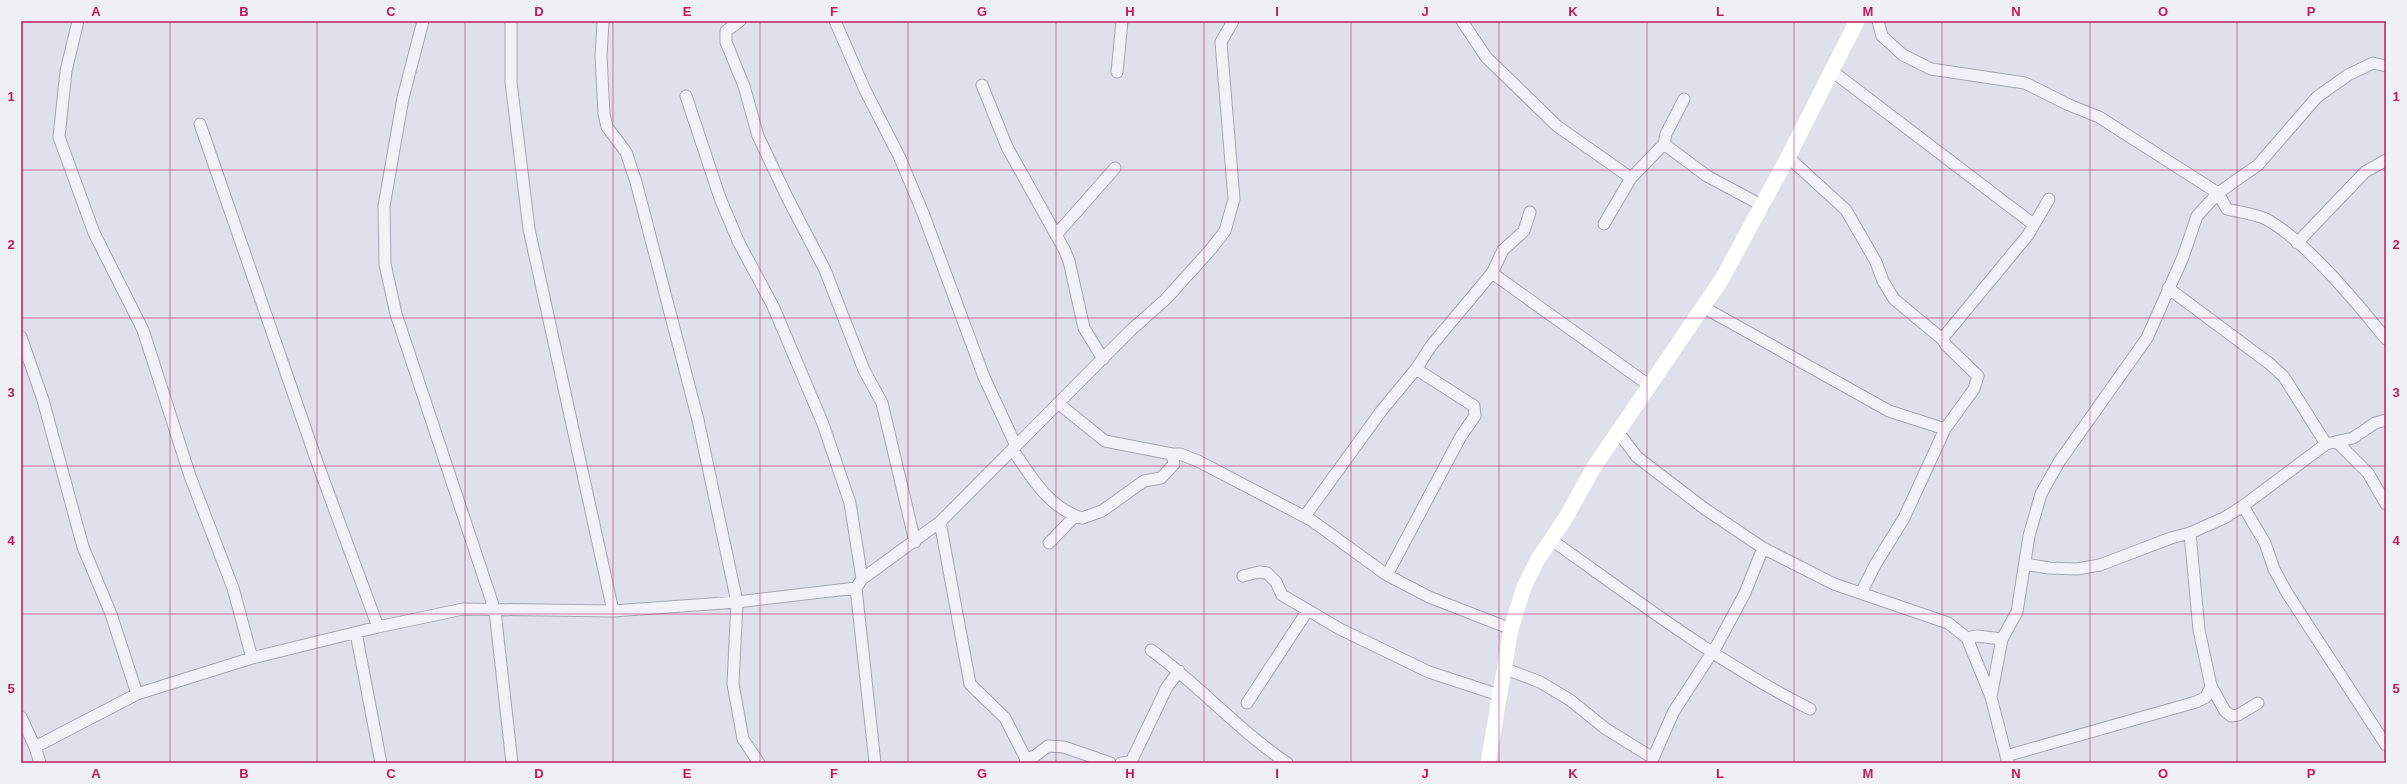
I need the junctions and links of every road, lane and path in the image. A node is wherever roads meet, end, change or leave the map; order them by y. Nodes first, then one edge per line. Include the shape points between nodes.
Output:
1 (78, 21) edge
2 (423, 21) edge
3 (511, 21) edge
4 (603, 21) edge
5 (740, 21) edge
6 (835, 21) edge
7 (1122, 21) edge
8 (1233, 21) edge
9 (1462, 21) edge
10 (1857, 21) edge
11 (1878, 21) edge
12 (2386, 66) edge
13 (1832, 71) junction
14 (1117, 72) dead end
15 (982, 85) dead end
16 (686, 96) dead end
17 (1684, 100) dead end
18 (200, 124) dead end
19 (1664, 144) junction
20 (1788, 157) junction
21 (2386, 160) edge
22 (1115, 168) dead end
23 (1632, 178) junction
24 (2218, 193) junction
25 (2049, 199) dead end
26 (1763, 206) junction
27 (1530, 212) dead end
28 (1604, 224) dead end
29 (2033, 224) junction
30 (1056, 235) junction
31 (2297, 243) junction
32 (1492, 273) junction
33 (2168, 288) junction
34 (1703, 307) junction
35 (21, 337) edge
36 (1942, 339) junction
37 (2386, 339) edge
38 (1103, 359) junction
39 (1416, 369) junction
40 (1650, 386) junction
41 (1059, 404) junction
42 (2386, 420) edge
43 (1945, 429) junction
44 (1618, 432) junction
45 (2331, 443) junction
46 (1015, 448) junction
47 (1172, 454) junction
48 (2386, 504) edge
49 (2243, 506) junction
50 (1075, 516) junction
51 (1305, 516) junction
52 (940, 522) junction
53 (2190, 533) junction
54 (1550, 539) junction
55 (915, 542) junction
56 (1050, 543) dead end
57 (1763, 548) junction
58 (2026, 564) junction
59 (1387, 575) junction
60 (1243, 576) dead end
61 (859, 583) junction
62 (1861, 593) junction
63 (737, 602) junction
64 (1308, 610) junction
65 (495, 611) junction
66 (613, 611) junction
67 (378, 627) junction
68 (1511, 629) junction
69 (356, 633) junction
70 (1967, 638) junction
71 (2002, 639) junction
72 (1151, 650) dead end
73 (1711, 654) junction
74 (252, 658) junction
75 (1503, 668) junction
76 (1179, 670) junction
77 (2211, 686) junction
78 (137, 694) junction
79 (1499, 695) junction
80 (1991, 697) junction
81 (1247, 703) dead end
82 (2258, 704) dead end
83 (1810, 709) dead end
84 (21, 717) edge
85 (2386, 745) edge
86 (35, 746) junction
87 (1652, 760) edge
88 (2007, 760) edge
89 (1025, 761) edge
90 (40, 763) edge
91 (381, 763) edge
92 (512, 763) edge
93 (758, 763) edge
94 (876, 763) edge
95 (1110, 763) edge
96 (1121, 763) edge
97 (1287, 763) edge
98 (1488, 763) edge

1 - 74 street via 66,71 59,137 94,233 143,330 190,476 233,588
2 - 65 street via 403,98 384,206 386,264 396,314
3 - 66 street via 511,82 529,229
4 - 63 street via 601,56 605,120 607,127 626,152 636,182 698,420
5 - 55 street via 726,31 726,42 744,86 758,136 786,197 826,270 864,370 882,403
6 - 46 street via 865,90 899,156 984,377
7 - 14 street
8 - 38 street via 1221,42 1234,199 1225,231 1166,299
9 - 23 street via 1486,57 1557,126
10 - 13 street
11 - 24 street via 1882,36 1903,55 1930,69 2024,83 2099,117
12 - 24 street via 2373,63 2332,85 2312,102 2258,165
13 - 20 street
13 - 29 street
15 - 30 street via 1007,147
16 - 61 street via 720,198 739,243 773,306 823,424 850,504
17 - 19 street via 1666,134
18 - 67 street via 317,462
19 - 23 street
19 - 26 street via 1707,176
20 - 26 street
20 - 36 street via 1846,210 1894,299
21 - 31 street via 2365,172
22 - 30 street
23 - 28 street
24 - 31 street via 2227,209 2265,219
24 - 33 street via 2197,216 2183,257
25 - 29 street
26 - 34 street via 1722,279
27 - 32 street via 1524,231 1503,250
29 - 36 street via 2028,235
30 - 38 street via 1069,262 1084,328
31 - 37 street via 2345,290
32 - 39 street via 1431,346
32 - 40 street
33 - 45 street via 2284,377
33 - 58 street via 2141,348 2059,462 2041,494 2029,536
34 - 40 street
34 - 43 street via 1889,411
35 - 78 street via 43,400 83,547 111,614
36 - 43 street via 1978,376 1974,389
38 - 41 street
39 - 51 street via 1382,410
39 - 59 street via 1474,406 1475,416 1461,436
40 - 44 street
41 - 46 street
41 - 47 street via 1104,441
42 - 45 street via 2375,423 2353,438
43 - 62 street via 1904,518
44 - 54 street
44 - 57 street via 1636,457 1705,509
45 - 48 street via 2368,473
45 - 49 street
46 - 50 street via 1039,490
46 - 52 street
47 - 50 street via 1174,464 1161,478 1144,481 1117,502 1092,516
47 - 51 street via 1198,461
49 - 53 street via 2224,518
49 - 85 street via 2265,544 2274,569 2287,593
50 - 56 street
51 - 59 street via 1341,539 1364,560
52 - 55 street
52 - 89 street via 970,684 1005,718
53 - 58 street via 2100,565 2077,569
53 - 77 street via 2199,630
54 - 68 street via 1524,587
54 - 73 street
55 - 61 street
57 - 62 street via 1834,584
57 - 73 street via 1745,593
58 - 71 street via 2017,612
59 - 68 street via 1429,597
60 - 64 street via 1267,573 1276,582 1282,595
61 - 63 street
61 - 94 street
62 - 70 street via 1948,623
63 - 66 street
63 - 93 street via 733,684 743,739
64 - 79 street via 1340,629 1429,672
64 - 81 street
65 - 66 street
65 - 67 street via 463,609
65 - 92 street
67 - 69 street
68 - 75 street
69 - 74 street
69 - 91 street
70 - 71 street via 1977,636
70 - 80 street
71 - 80 street
72 - 76 street
73 - 83 street
73 - 87 street via 1674,711
74 - 78 street
75 - 79 street
75 - 87 street via 1540,682 1570,700 1606,729
76 - 96 street via 1167,687 1131,762
76 - 97 street via 1257,740
77 - 82 street via 2225,711 2231,716
77 - 88 street via 2206,697 2196,702
78 - 86 street
79 - 98 street
80 - 88 street
84 - 86 street
86 - 90 street
89 - 95 street via 1048,746 1064,747

